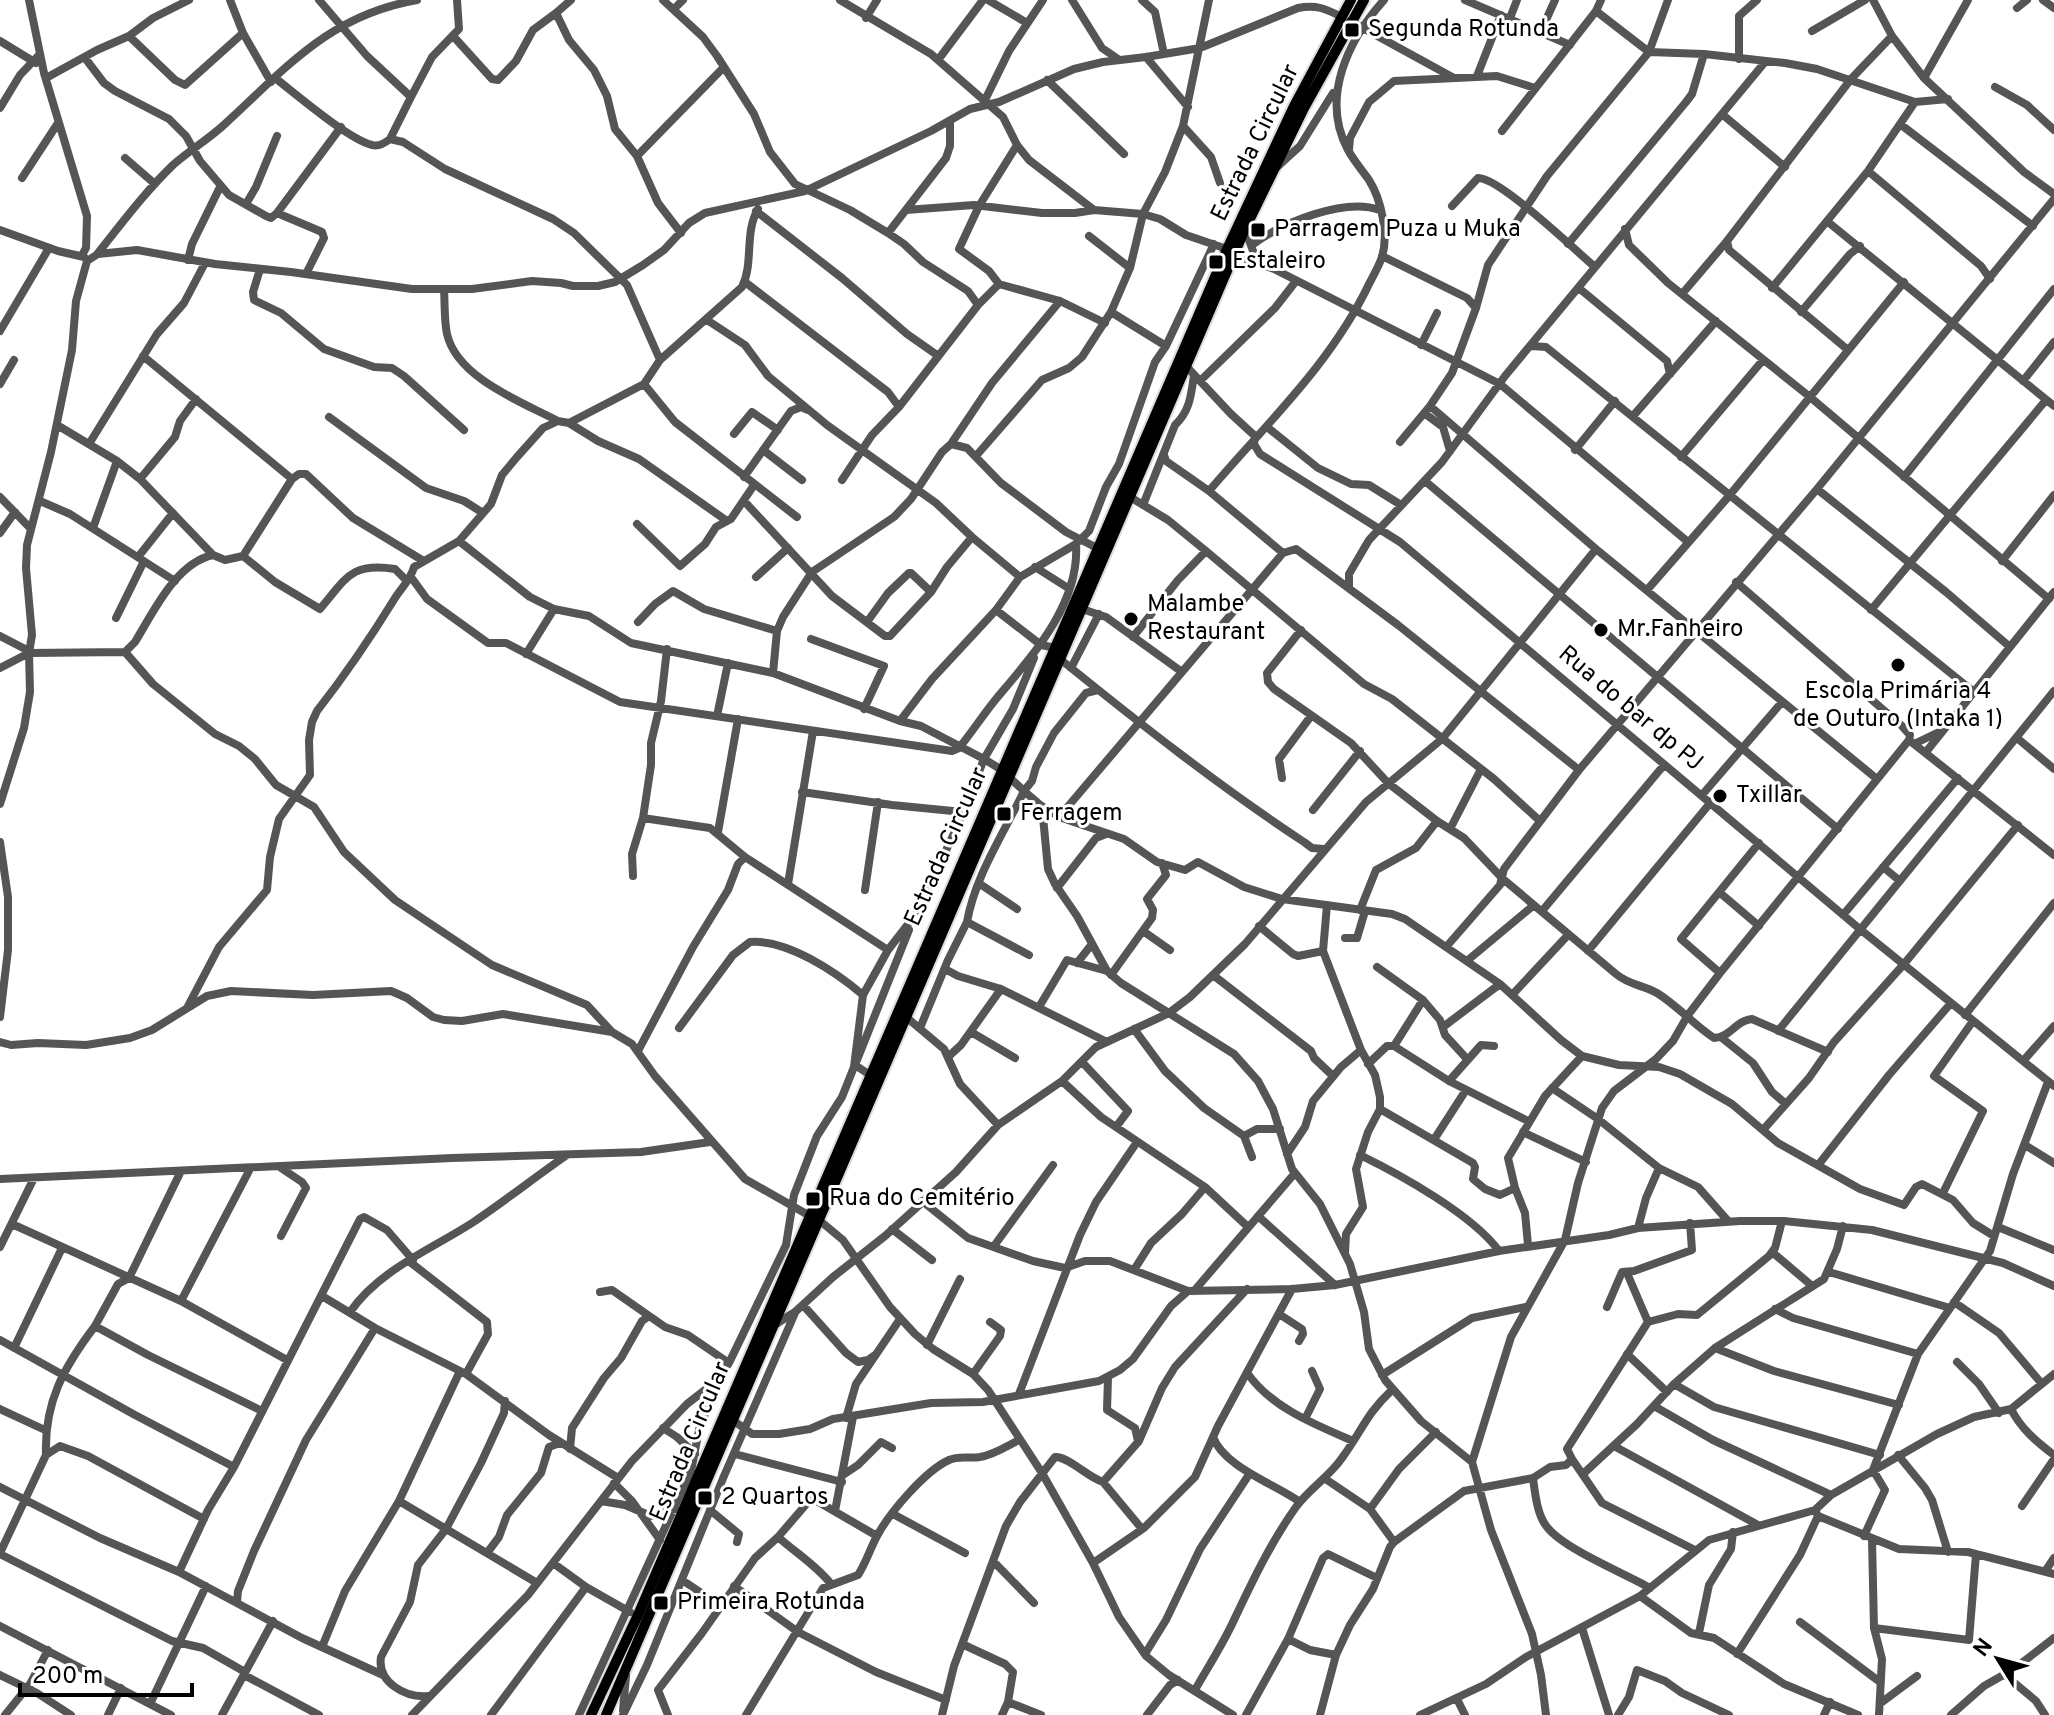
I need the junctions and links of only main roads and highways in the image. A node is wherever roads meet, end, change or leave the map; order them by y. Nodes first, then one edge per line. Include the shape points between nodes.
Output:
1 (1351, 0) edge
2 (1364, 0) edge
3 (1346, 19) junction
4 (1231, 252) junction
5 (1058, 654) junction
6 (1006, 774) junction
7 (814, 1218) junction
8 (591, 1715) edge
9 (606, 1715) edge

1 - 3 main road, Estrada Circular
2 - 3 main road, Estrada Circular
3 - 4 main road, Estrada Circular
3 - 4 main road, Estrada Circular via 1294,106
4 - 5 main road, Estrada Circular
4 - 5 main road, Estrada Circular via 1193,374
5 - 6 main road, Estrada Circular
6 - 7 main road, Estrada Circular via 906,1017
6 - 7 main road, Estrada Circular via 870,1075
7 - 8 main road, Estrada Circular via 679,1509
7 - 9 main road, Estrada Circular via 776,1324

